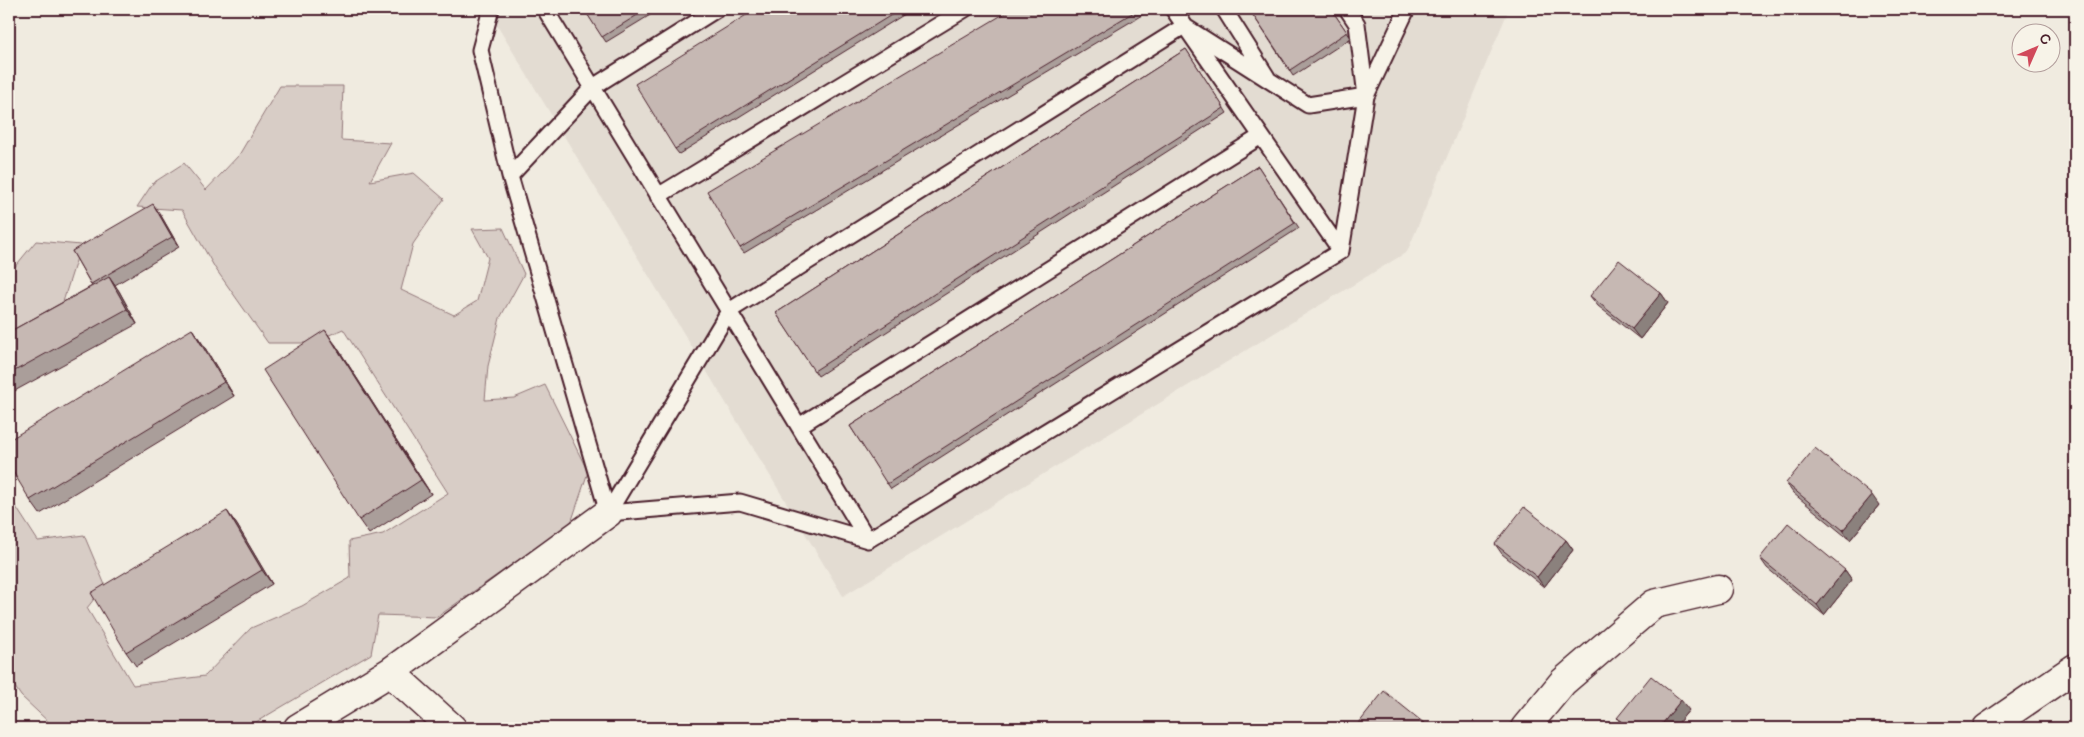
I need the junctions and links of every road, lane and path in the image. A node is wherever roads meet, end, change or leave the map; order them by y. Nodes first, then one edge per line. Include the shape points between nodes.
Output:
1 (492, 9) edge
2 (545, 9) edge
3 (717, 9) edge
4 (965, 9) edge
5 (1173, 9) edge
6 (1224, 9) edge
7 (1348, 9) edge
8 (1407, 9) edge
9 (1184, 26) junction
10 (1269, 80) junction
11 (593, 87) junction
12 (1366, 96) junction
13 (1261, 136) junction
14 (510, 176) junction
15 (658, 196) junction
16 (1341, 251) junction
17 (729, 311) junction
18 (799, 426) junction
19 (608, 512) junction
20 (868, 540) junction
21 (1718, 590) dead end
22 (2075, 668) edge
23 (390, 672) junction
24 (298, 728) edge
25 (452, 728) edge
26 (1526, 728) edge
27 (1987, 728) edge

1 - 14 lane via 480,50
2 - 11 lane
3 - 11 lane
4 - 15 lane
5 - 9 lane
6 - 10 lane
7 - 12 lane via 1357,24
8 - 12 lane
9 - 10 lane
9 - 13 lane
9 - 17 lane
10 - 12 lane via 1308,105
11 - 14 lane
11 - 15 lane
12 - 16 lane
13 - 16 lane
13 - 18 lane
14 - 19 lane
15 - 17 lane
16 - 20 lane
17 - 18 lane
17 - 19 lane
18 - 20 lane
19 - 20 lane via 740,502
19 - 23 street
21 - 26 street via 1654,604 1563,682
22 - 27 street
23 - 24 street
23 - 25 street

